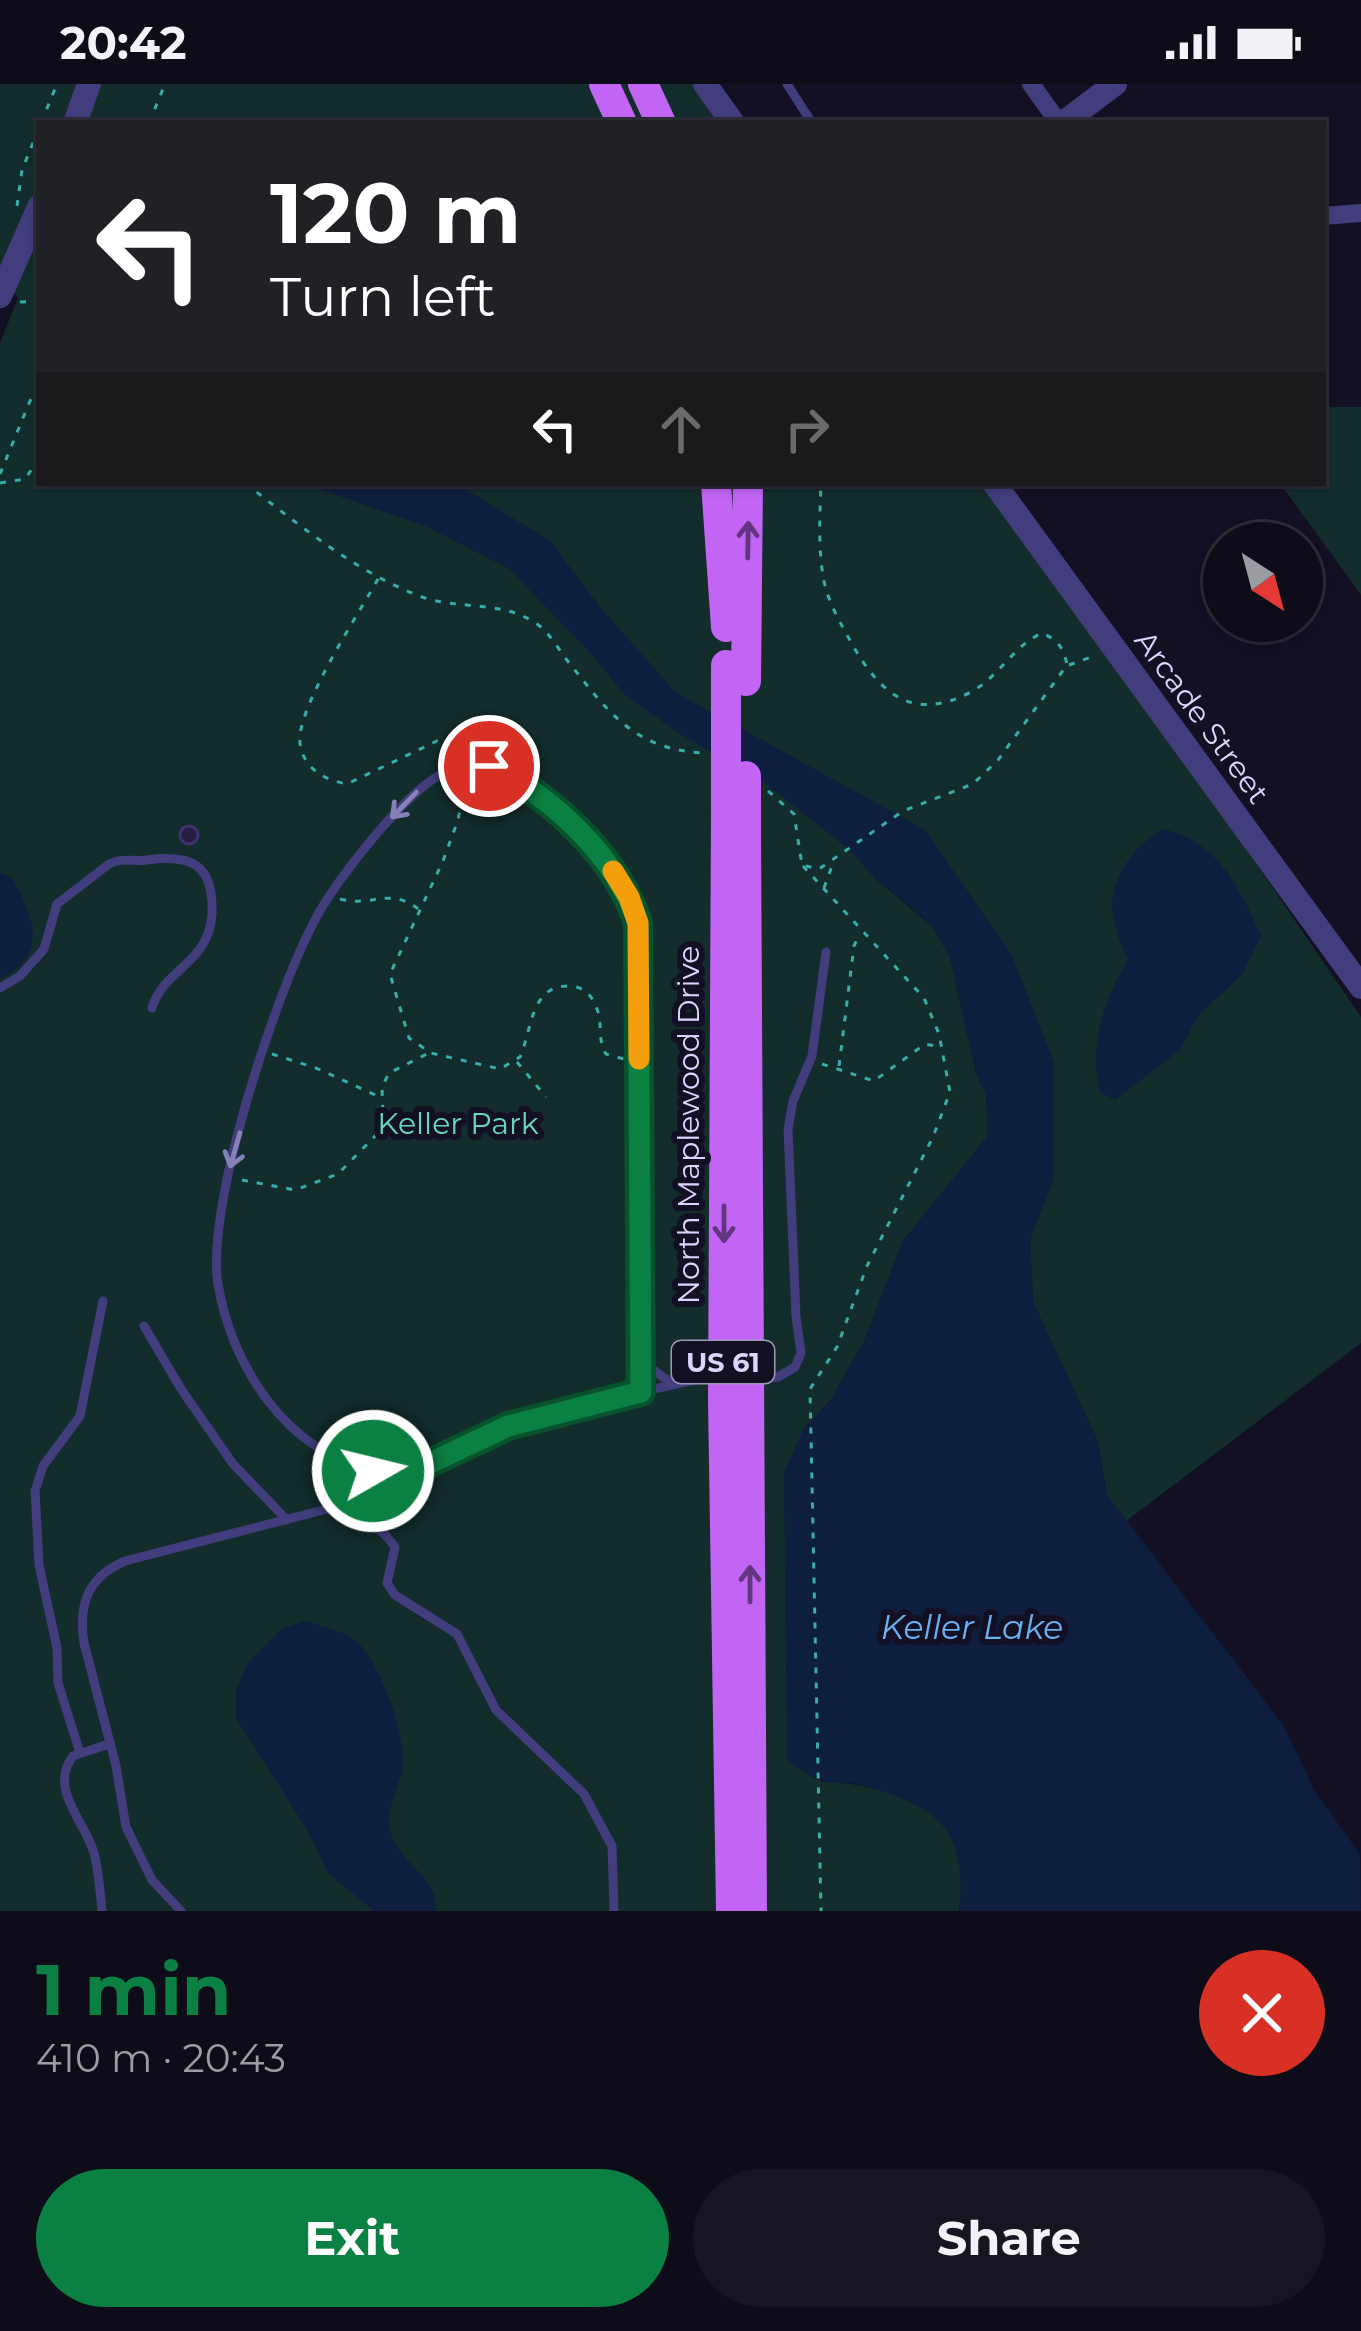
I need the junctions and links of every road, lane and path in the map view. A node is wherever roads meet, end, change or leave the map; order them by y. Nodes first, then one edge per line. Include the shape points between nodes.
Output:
1 (57, 84) edge
2 (89, 84) edge
3 (165, 84) edge
4 (604, 84) edge
5 (643, 84) edge
6 (705, 84) edge
7 (787, 84) edge
8 (1031, 84) edge
9 (1115, 84) edge
10 (42, 120) edge
11 (76, 120) edge
12 (150, 120) edge
13 (621, 120) edge
14 (661, 120) edge
15 (731, 120) edge
16 (810, 120) edge
17 (1059, 120) edge
18 (1065, 120) edge
19 (36, 135) edge
20 (1361, 213) edge
21 (29, 214) edge
22 (1326, 216) edge
23 (0, 296) edge
24 (36, 386) edge
25 (36, 463) edge
26 (0, 474) edge
27 (0, 483) edge
28 (249, 486) edge
29 (716, 486) edge
30 (748, 486) edge
31 (821, 486) edge
32 (996, 486) edge
33 (1102, 655) dead end
34 (1067, 665) junction
35 (736, 673) junction
36 (708, 754) dead end
37 (764, 788) dead end
38 (833, 863) junction
39 (802, 865) junction
40 (823, 890) junction
41 (331, 896) junction
42 (422, 912) dead end
43 (860, 932) junction
44 (826, 952) dead end
45 (1361, 987) edge
46 (0, 988) edge
47 (152, 1008) dead end
48 (943, 1047) junction
49 (265, 1052) junction
50 (516, 1060) junction
51 (811, 1060) junction
52 (639, 1066) junction
53 (839, 1069) junction
54 (546, 1097) dead end
55 (382, 1098) junction
56 (227, 1178) junction
57 (103, 1301) dead end
58 (144, 1326) dead end
59 (640, 1360) junction
60 (736, 1377) junction
61 (680, 1383) junction
62 (641, 1392) junction
63 (286, 1520) junction
64 (109, 1744) junction
65 (80, 1754) junction
66 (102, 1911) edge
67 (181, 1911) edge
68 (614, 1911) edge
69 (731, 1911) edge
70 (752, 1911) edge
71 (821, 1911) edge

1 - 10 path
2 - 11 street
3 - 12 path
4 - 13 main road
5 - 14 main road
6 - 15 street
7 - 16 lane
8 - 17 street
9 - 18 street
19 - 21 path via 22,170
20 - 22 street
21 - 23 street
24 - 26 path
25 - 27 path via 25,479
28 - 36 path via 379,578 437,602 533,621 629,730 668,749
29 - 35 main road, North Maplewood Drive / US 61
35 -> 30 main road, North Maplewood Drive / US 61
31 - 34 path via 827,592 871,676 895,699 934,702 970,692 1042,633 1065,651
32 - 45 street, Arcade Street
33 - 34 path
34 - 38 path via 974,784 903,812
35 - 60 main road, North Maplewood Drive / US 61, bridge
37 - 39 path via 794,814
38 - 39 path
38 - 40 path
39 - 40 path
40 - 43 path
41 - 42 path via 359,903 397,897
41 - 49 lane via 285,987
52 -> 41 lane via 638,923 629,897 607,861 522,782 489,766 452,769 417,791
43 - 48 path via 924,998
43 - 53 path
44 - 51 lane
46 - 47 lane via 44,949 57,904 110,864 181,856 204,872 210,888 207,939
48 - 53 path via 925,1044 874,1081
48 - 71 path via 946,1109 867,1266 837,1348 810,1389
49 - 55 path
49 -> 56 lane
50 - 52 path via 539,1000 565,986 590,995 606,1054
50 - 54 path
50 - 55 path via 500,1069 431,1053 389,1073
51 - 53 path
51 - 60 lane via 794,1101 787,1157 801,1353 778,1377
52 - 59 lane
55 - 56 path via 377,1133 327,1180 286,1191
56 - 62 lane via 218,1283 229,1319 278,1415 314,1450 373,1471 428,1464 508,1426
57 - 65 lane via 80,1416 35,1491 58,1683
58 - 63 lane via 233,1464
59 - 61 lane
59 - 62 lane
60 - 61 lane
60 - 69 main road, North Maplewood Drive / US 61
70 -> 60 main road, North Maplewood Drive / US 61
61 - 62 lane
63 - 64 lane via 125,1561 92,1582 81,1622
63 - 68 lane via 348,1510 387,1535 395,1547 387,1583 395,1595 457,1634 496,1710 565,1772 605,1830
64 - 65 lane
64 - 67 lane via 135,1852
65 - 66 lane via 66,1765 66,1794 92,1847

